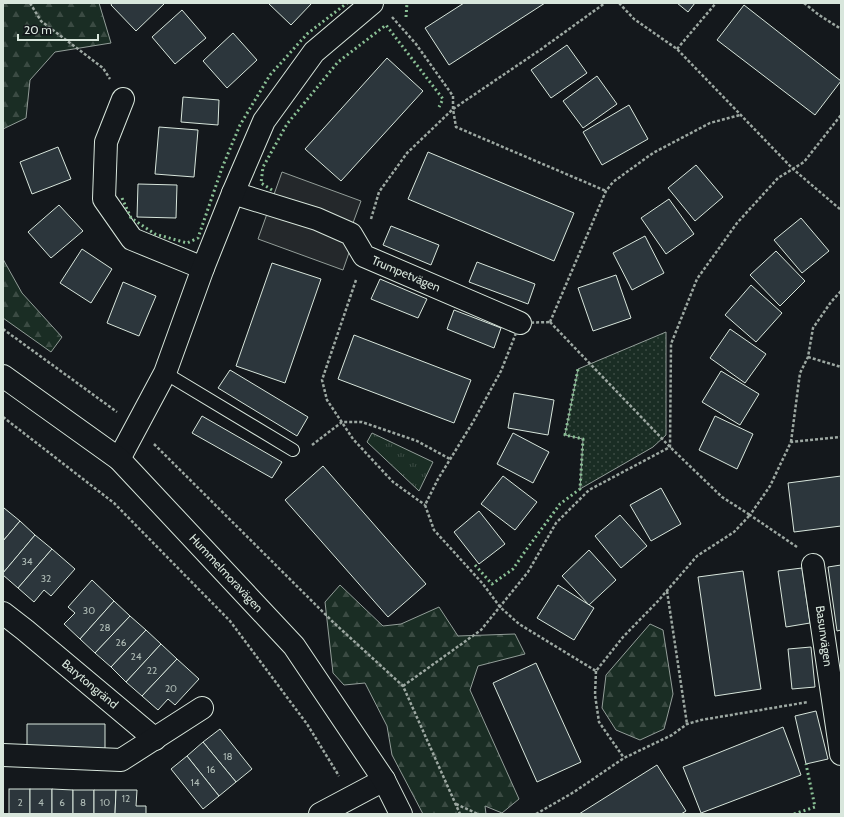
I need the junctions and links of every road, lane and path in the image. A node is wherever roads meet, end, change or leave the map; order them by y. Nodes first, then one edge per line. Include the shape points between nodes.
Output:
1 (30, 3) edge
2 (372, 3) edge
3 (605, 3) edge
4 (619, 3) edge
5 (716, 3) edge
6 (804, 3) edge
7 (390, 14) dead end
8 (841, 29) edge
9 (677, 49) junction
10 (123, 99) joint
11 (453, 109) junction
12 (841, 114) edge
13 (740, 115) junction
14 (793, 169) junction
15 (606, 191) junction
16 (233, 193) junction
17 (841, 210) edge
18 (364, 256) junction
19 (203, 268) junction
20 (841, 291) edge
21 (550, 322) junction
22 (520, 323) junction
23 (3, 329) edge
24 (808, 358) junction
25 (841, 367) edge
26 (165, 373) junction
27 (3, 376) edge
28 (3, 417) edge
29 (342, 422) junction
30 (136, 427) junction
31 (841, 437) edge
32 (792, 442) junction
33 (670, 447) junction
34 (293, 450) joint
35 (119, 459) junction
36 (450, 459) junction
37 (425, 505) junction
38 (750, 515) junction
39 (813, 565) joint
40 (667, 591) junction
41 (500, 607) junction
42 (3, 613) edge
43 (3, 630) edge
44 (26, 630) junction
45 (596, 671) junction
46 (403, 686) junction
47 (833, 698) junction
48 (202, 708) dead end
49 (687, 724) junction
50 (154, 739) junction
51 (841, 754) edge
52 (3, 755) edge
53 (624, 758) junction
54 (384, 780) junction
55 (352, 797) junction
56 (455, 803) junction
57 (320, 814) edge
58 (401, 814) edge
59 (460, 814) edge
60 (478, 814) edge
61 (536, 814) edge

1 - 10 path via 41,21 103,68
2 - 16 street via 314,52 264,121
3 - 11 path
4 - 9 path via 634,19
5 - 9 path
6 - 8 path
7 - 11 path via 416,44 452,96
9 - 13 path
10 - 19 street via 106,142 104,199 132,239
11 - 15 path via 456,127
11 - 18 path via 407,153 379,192 368,227
12 - 14 path via 804,162
13 - 14 path
13 - 15 path via 710,123 653,153 613,182
14 - 17 path
14 - 33 path via 778,178 737,223 697,279 672,344
15 - 21 path
16 - 18 street, Trumpetvägen via 317,219 351,234
16 - 19 street
18 - 22 street, Trumpetvägen
18 - 29 path via 322,380 327,400
19 - 26 street
20 - 24 path via 813,328
21 - 22 path
21 - 33 path
22 - 36 path via 501,371
23 - 30 path
24 - 25 path
24 - 32 path via 800,373
26 - 30 street
26 - 34 lane
27 - 35 street, Hummelmoravägen
28 - 55 path via 114,503 230,621 308,724
29 - 34 path via 302,454
29 - 36 path via 362,422 417,441
29 - 37 path via 393,482
30 - 35 street
30 - 46 path via 332,622
31 - 32 path
32 - 38 path via 770,486
33 - 38 path via 722,497
33 - 41 path via 589,490 556,522 528,572
35 - 54 street, Hummelmoravägen via 294,646
36 - 37 path
37 - 41 path via 434,530 483,584
38 - 39 path via 802,550
38 - 40 path via 734,532 697,556
39 - 47 street, Basunvägen
40 - 45 path via 623,637
40 - 49 path
41 - 45 path via 519,624
41 - 46 path via 481,630
42 - 44 street, Barytongränd
43 - 44 street
44 - 50 street, Barytongränd
45 - 53 path via 595,695 599,722
46 - 56 path
47 - 49 path
47 - 51 street, Basunvägen
48 - 50 street
49 - 53 path
50 - 52 street via 121,760
53 - 61 path
54 - 55 street
54 - 58 street, Hummelmoravägen
55 - 57 street
56 - 59 path
56 - 60 path

